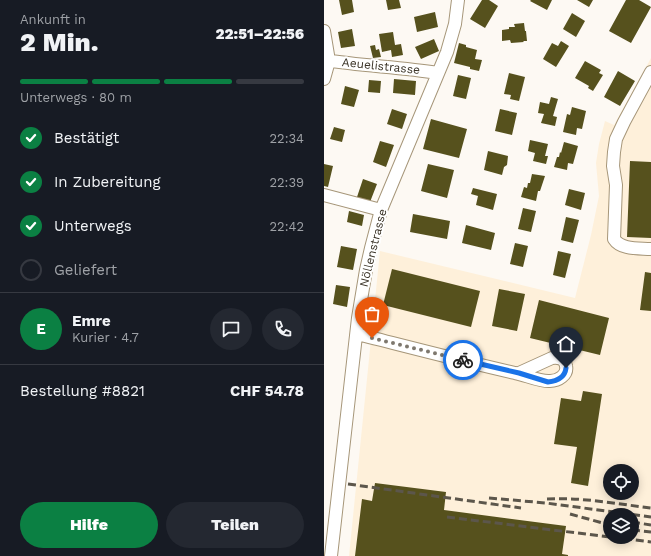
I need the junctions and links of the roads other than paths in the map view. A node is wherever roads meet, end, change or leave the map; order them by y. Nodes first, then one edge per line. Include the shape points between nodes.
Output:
1 (458, 0) edge
2 (324, 31) edge
3 (327, 60) edge
4 (651, 72) edge
5 (438, 73) junction
6 (324, 78) edge
7 (324, 195) edge
8 (381, 210) junction
9 (651, 249) edge
10 (357, 334) junction
11 (519, 373) dead end
12 (331, 556) edge

1 - 5 street, Nöllenstrasse via 455,24
2 - 3 street
3 - 5 street, Aeuelistrasse
3 - 6 street
4 - 9 street via 642,94 616,139 613,166 616,185 614,239 616,243 628,247
5 - 8 street, Nöllenstrasse
7 - 8 street
8 - 10 street, Nöllenstrasse via 364,281
10 - 11 street
10 - 12 street, Nöllenstrasse

